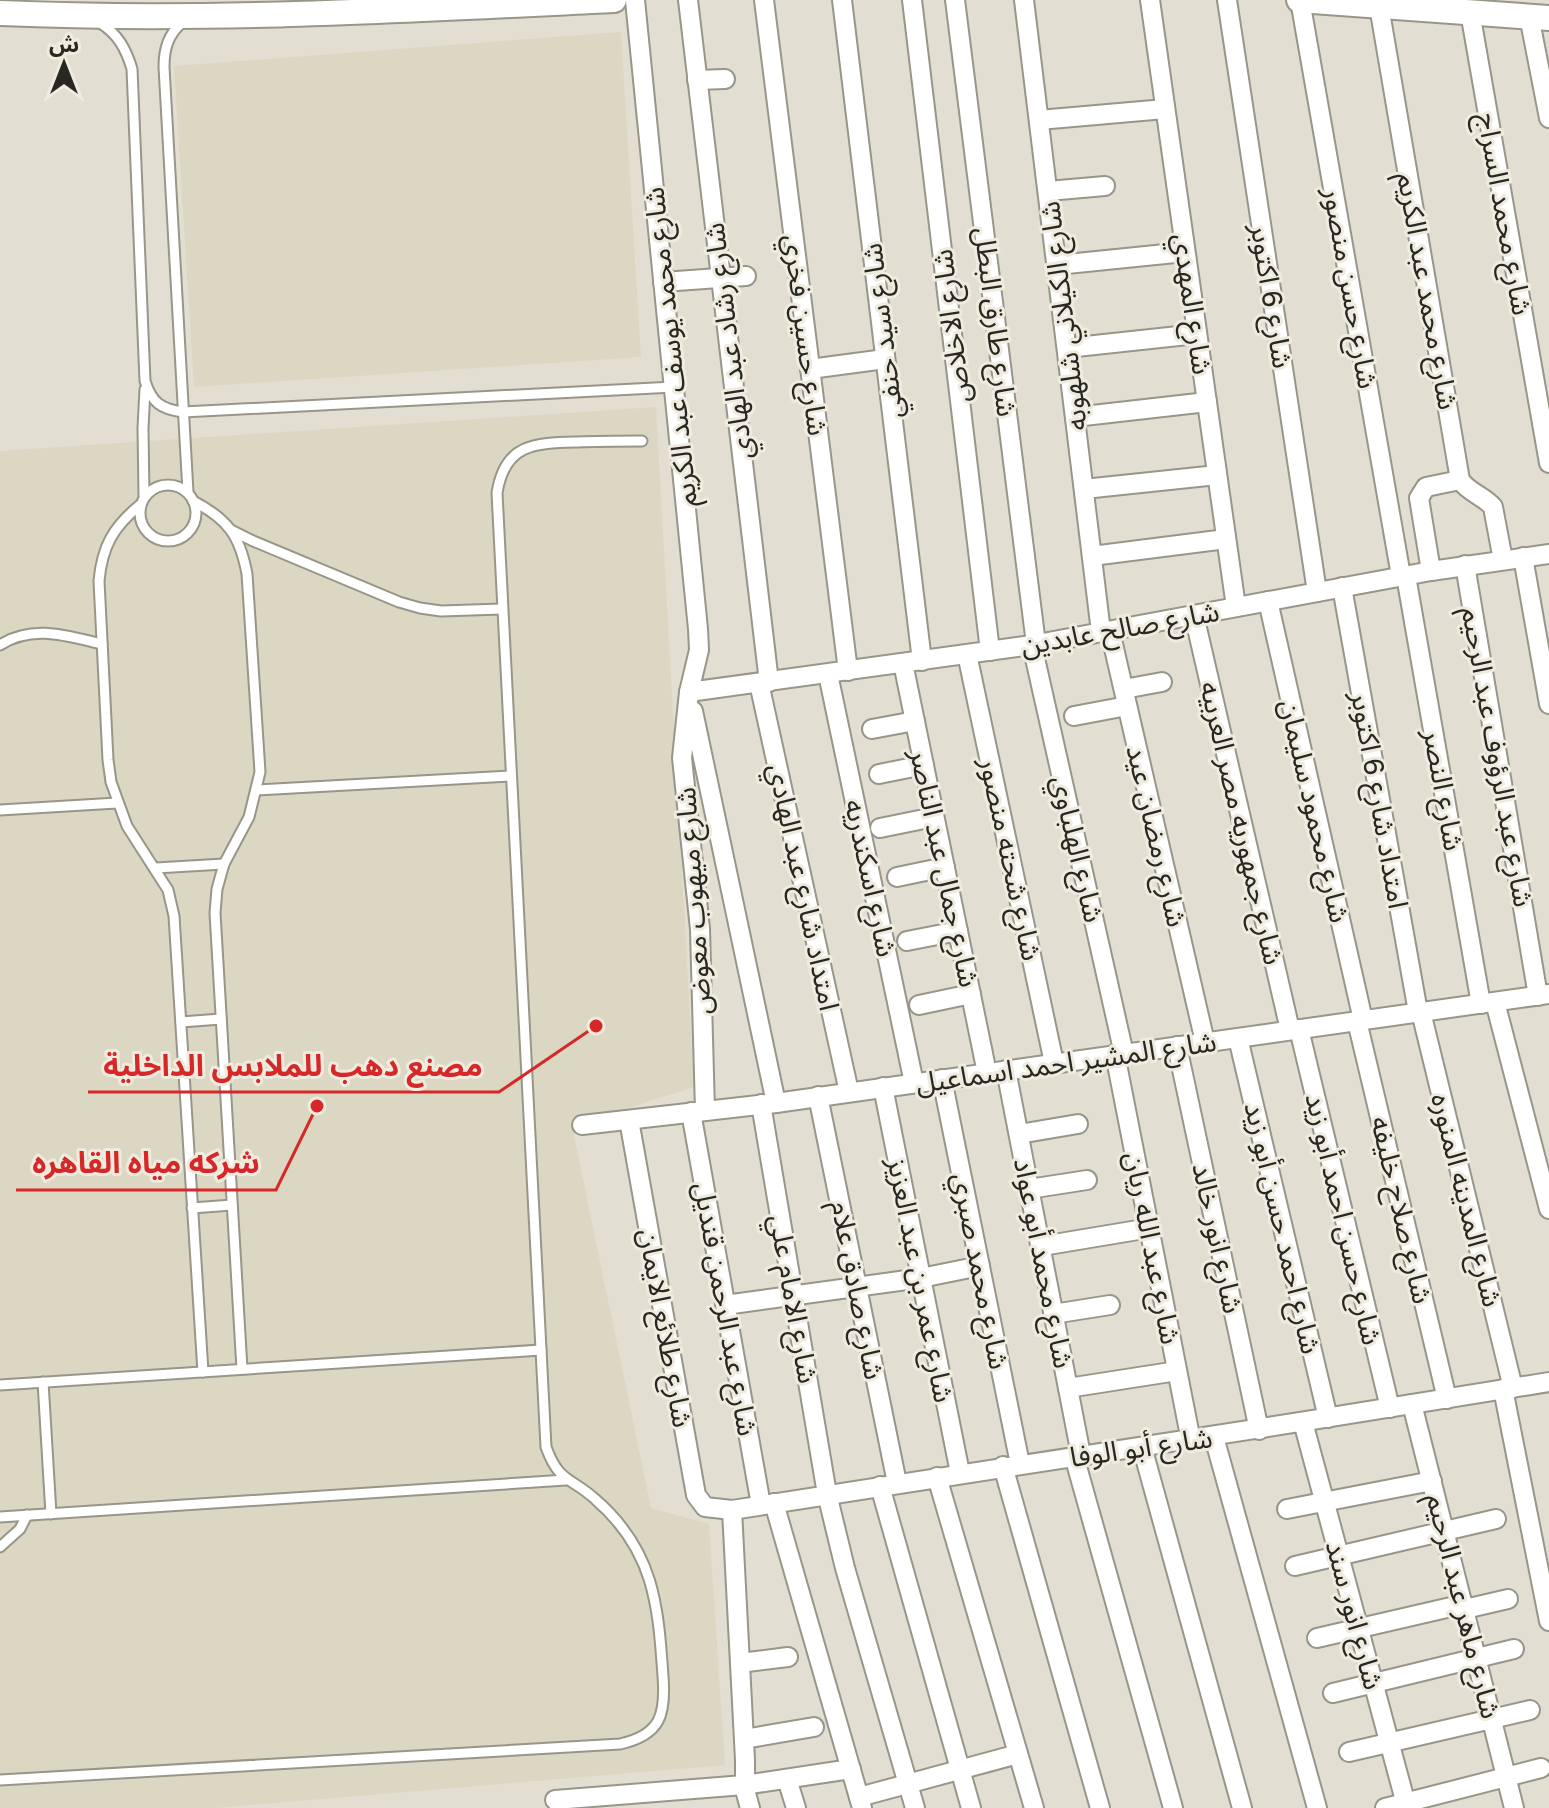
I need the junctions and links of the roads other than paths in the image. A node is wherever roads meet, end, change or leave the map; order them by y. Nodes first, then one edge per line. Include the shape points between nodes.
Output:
1 (614, 0) edge
2 (635, 0) edge
3 (688, 0) edge
4 (764, 0) edge
5 (842, 0) edge
6 (912, 0) edge
7 (955, 0) edge
8 (1024, 0) edge
9 (1150, 0) edge
10 (1227, 0) edge
11 (1299, 0) edge
12 (1379, 6) junction
13 (137, 9) edge
14 (1470, 12) junction
15 (0, 13) edge
16 (89, 17) junction
17 (189, 17) junction
18 (1539, 17) edge
19 (725, 79) dead end
20 (697, 80) junction
21 (1165, 109) junction
22 (1549, 118) edge
23 (1039, 120) junction
24 (1105, 186) dead end
25 (1048, 191) junction
26 (1185, 252) junction
27 (1057, 265) junction
28 (746, 276) dead end
29 (721, 278) junction
30 (663, 282) junction
31 (1197, 334) junction
32 (1067, 348) junction
33 (885, 359) junction
34 (810, 369) junction
35 (145, 381) junction
36 (674, 387) junction
37 (1207, 402) junction
38 (183, 412) junction
39 (1075, 417) junction
40 (642, 441) dead end
41 (1549, 463) edge
42 (1217, 475) junction
43 (1460, 480) junction
44 (1084, 489) junction
45 (190, 496) junction
46 (142, 501) junction
47 (231, 530) junction
48 (1226, 539) junction
49 (1549, 554) edge
50 (1092, 556) junction
51 (1523, 557) junction
52 (1503, 560) junction
53 (1465, 565) junction
54 (1431, 571) junction
55 (1404, 576) junction
56 (1342, 587) junction
57 (1317, 592) junction
58 (1268, 601) junction
59 (1236, 607) junction
60 (502, 609) junction
61 (1194, 615) junction
62 (1106, 631) junction
63 (102, 644) junction
64 (0, 645) edge
65 (1034, 645) junction
66 (990, 651) junction
67 (967, 654) junction
68 (922, 661) junction
69 (903, 663) junction
70 (848, 671) junction
71 (828, 674) junction
72 (764, 682) junction
73 (1162, 682) dead end
74 (689, 692) junction
75 (1126, 698) junction
76 (1549, 704) edge
77 (1074, 716) dead end
78 (915, 721) junction
79 (872, 729) dead end
80 (924, 765) junction
81 (879, 774) dead end
82 (511, 776) junction
83 (257, 790) junction
84 (117, 803) junction
85 (0, 810) edge
86 (934, 817) junction
87 (880, 828) dead end
88 (224, 864) junction
89 (945, 867) junction
90 (156, 868) junction
91 (897, 877) dead end
92 (958, 931) junction
93 (907, 941) dead end
94 (971, 994) junction
95 (1544, 995) edge
96 (1488, 1003) junction
97 (919, 1005) dead end
98 (1420, 1012) junction
99 (221, 1019) junction
100 (1360, 1021) junction
101 (181, 1022) junction
102 (1295, 1030) junction
103 (1238, 1038) junction
104 (1205, 1042) junction
105 (1177, 1046) junction
106 (1120, 1054) junction
107 (1054, 1063) junction
108 (1006, 1070) junction
109 (987, 1073) junction
110 (942, 1079) junction
111 (914, 1083) junction
112 (883, 1087) junction
113 (849, 1092) junction
114 (818, 1096) junction
115 (768, 1104) junction
116 (698, 1111) junction
117 (629, 1120) junction
118 (1078, 1124) dead end
119 (582, 1125) dead end
120 (1019, 1134) junction
121 (1087, 1180) dead end
122 (1029, 1189) junction
123 (232, 1205) junction
124 (192, 1208) junction
125 (1549, 1209) edge
126 (1150, 1228) junction
127 (1042, 1246) junction
128 (980, 1266) junction
129 (921, 1278) junction
130 (857, 1287) junction
131 (794, 1296) junction
132 (725, 1305) junction
133 (1110, 1305) dead end
134 (1053, 1314) junction
135 (541, 1350) junction
136 (242, 1369) junction
137 (1177, 1371) junction
138 (203, 1372) junction
139 (43, 1382) junction
140 (0, 1385) edge
141 (1548, 1385) edge
142 (1068, 1388) junction
143 (1508, 1389) junction
144 (1447, 1399) junction
145 (1412, 1404) junction
146 (1390, 1408) junction
147 (1328, 1418) junction
148 (1303, 1422) junction
149 (1259, 1430) junction
150 (1214, 1437) junction
151 (1191, 1441) junction
152 (1142, 1447) junction
153 (1077, 1456) junction
154 (1012, 1465) junction
155 (960, 1473) junction
156 (937, 1477) junction
157 (566, 1480) junction
158 (1432, 1481) junction
159 (888, 1485) junction
160 (827, 1494) junction
161 (1325, 1502) junction
162 (768, 1504) junction
163 (1287, 1509) dead end
164 (732, 1510) junction
165 (51, 1514) junction
166 (27, 1515) junction
167 (0, 1517) edge
168 (1496, 1519) dead end
169 (1445, 1531) junction
170 (0, 1547) edge
171 (1340, 1555) junction
172 (1295, 1566) dead end
173 (1508, 1599) dead end
174 (1464, 1607) junction
175 (1549, 1621) edge
176 (1359, 1629) junction
177 (1317, 1638) dead end
178 (1514, 1649) dead end
179 (788, 1657) dead end
180 (1477, 1658) junction
181 (740, 1663) junction
182 (1374, 1683) junction
183 (1333, 1693) dead end
184 (1530, 1710) dead end
185 (1492, 1718) junction
186 (814, 1727) dead end
187 (744, 1739) junction
188 (1389, 1742) junction
189 (1349, 1752) dead end
190 (1018, 1754) junction
191 (1541, 1768) dead end
192 (851, 1769) junction
193 (961, 1771) junction
194 (1507, 1777) junction
195 (787, 1779) junction
196 (0, 1780) edge
197 (744, 1785) junction
198 (909, 1785) junction
199 (683, 1799) edge
200 (555, 1800) dead end
201 (612, 1802) edge
202 (861, 1803) edge
203 (1406, 1805) edge
204 (750, 1808) edge
205 (796, 1808) edge
206 (915, 1808) edge
207 (971, 1808) edge
208 (1034, 1808) edge
209 (1100, 1808) edge
210 (1173, 1808) edge
211 (1242, 1808) edge
212 (1317, 1808) edge
213 (1385, 1808) edge
214 (1514, 1808) edge

1 - 17 street
2 - 30 street, شارع محمد يوسف عبد الكريم
3 - 20 street, شارع رشاد عبد الهادي
4 - 34 street, شارع حسين فخري
5 - 33 street, شارع سيد حنفي
6 - 66 street, شارع الاخلاص
7 - 65 street, شارع طارق البطل
8 - 23 street, شارع الكيلاني شلهوبه
9 - 21 street, شارع المهدي
10 - 57 street, شارع 6 اكتوبر
11 - 12 street
11 - 55 street, شارع حسن منصور
12 - 14 street
12 - 43 street, شارع محمد عبد الكريم
13 - 16 street
13 - 17 street
14 - 18 street
14 - 41 street, شارع محمد السراج
15 - 16 street
16 - 35 lane via 118,37 132,69
17 - 38 lane via 169,38 164,67
18 - 22 street
19 - 20 street
20 - 29 street, شارع رشاد عبد الهادي
21 - 23 street
21 - 26 street, شارع المهدي
23 - 25 street, شارع الكيلاني شلهوبه
24 - 25 street
25 - 27 street, شارع الكيلاني شلهوبه
26 - 27 street
26 - 31 street, شارع المهدي
27 - 32 street, شارع الكيلاني شلهوبه
28 - 29 street
29 - 30 street
29 - 72 street, شارع رشاد عبد الهادي
30 - 36 street, شارع محمد يوسف عبد الكريم
31 - 32 street
31 - 37 street, شارع المهدي
32 - 39 street, شارع الكيلاني شلهوبه
33 - 34 street
33 - 68 street, شارع سيد حنفي
34 - 70 street, شارع حسين فخري
35 - 38 lane via 151,398 164,409
35 - 46 lane
36 - 38 lane
36 - 74 street, شارع محمد يوسف عبد الكريم via 698,639
37 - 39 street
37 - 42 street, شارع المهدي
38 - 45 lane
39 - 44 street, شارع الكيلاني شلهوبه
40 - 60 lane via 541,443 509,459 497,493
42 - 44 street
42 - 48 street, شارع المهدي
43 - 52 street via 1493,507
43 - 54 street via 1426,487 1419,498
44 - 50 street, شارع الكيلاني شلهوبه
45 - 46 lane via 165,484
45 - 46 lane via 196,520 192,529 166,541 142,525
45 - 47 lane
46 - 63 lane via 122,519 101,559
47 - 60 lane via 399,602 441,611
47 - 83 lane via 243,551 247,574 260,752
48 - 50 street
48 - 59 street, شارع المهدي
49 - 51 street, شارع صالح عابدين
50 - 62 street, شارع الكيلاني شلهوبه
51 - 52 street, شارع صالح عابدين
51 - 76 street
52 - 53 street, شارع صالح عابدين
53 - 54 street, شارع صالح عابدين
53 - 95 street, شارع عبد الرؤوف عبد الرحيم
54 - 55 street, شارع صالح عابدين
55 - 56 street, شارع صالح عابدين
55 - 96 street, شارع النصر
56 - 57 street, شارع صالح عابدين
56 - 98 street, امتداد شارع 6 اكتوبر
57 - 58 street, شارع صالح عابدين
58 - 59 street, شارع صالح عابدين
58 - 100 street, شارع محمود سليمان
59 - 61 street, شارع صالح عابدين
60 - 82 lane
61 - 62 street, شارع صالح عابدين
61 - 102 street, شارع جمهوريه مصر العربيه
62 - 65 street, شارع صالح عابدين
62 - 75 street, شارع رمضان عيد
63 - 64 lane via 49,632 28,633
63 - 84 lane via 108,760
65 - 66 street, شارع صالح عابدين
65 - 106 street, شارع الهلباوي
66 - 67 street, شارع صالح عابدين
67 - 68 street, شارع صالح عابدين
67 - 107 street, شارع شحته منصور
68 - 69 street, شارع صالح عابدين
69 - 70 street, شارع صالح عابدين
69 - 78 street, شارع جمال عبد الناصر
70 - 71 street, شارع صالح عابدين
71 - 72 street, شارع صالح عابدين
71 - 111 street, شارع اسكندريه
72 - 74 street, شارع صالح عابدين
72 - 113 street, امتداد شارع عبد الهادي
73 - 75 street
74 - 115 street, شارع الامام علي
74 - 116 street, شارع ميهوب معوض via 682,758 700,929
75 - 77 street
75 - 104 street, شارع رمضان عيد
78 - 79 street
78 - 80 street, شارع جمال عبد الناصر
80 - 81 street
80 - 86 street, شارع جمال عبد الناصر
82 - 83 lane
82 - 135 lane
83 - 88 lane
84 - 85 lane
84 - 90 lane
86 - 87 street
86 - 89 street, شارع جمال عبد الناصر
88 - 90 lane
88 - 99 lane via 215,913
89 - 91 street
89 - 92 street, شارع جمال عبد الناصر
90 - 101 lane via 174,916
92 - 93 street
92 - 94 street, شارع جمال عبد الناصر
94 - 97 street
94 - 109 street, شارع جمال عبد الناصر
95 - 96 street, شارع المشير احمد اسماعيل
96 - 98 street, شارع المشير احمد اسماعيل
96 - 125 street, شارع النصر
98 - 100 street, شارع المشير احمد اسماعيل
98 - 143 street, شارع المدينه المنوره
99 - 101 lane
99 - 123 lane
100 - 102 street, شارع المشير احمد اسماعيل
100 - 144 street, شارع صلاح خليفه
101 - 124 lane
102 - 103 street, شارع المشير احمد اسماعيل
102 - 146 street, شارع حسن احمد أبو زيد
103 - 104 street, شارع المشير احمد اسماعيل
103 - 147 street, شارع احمد حسن أبو زيد
104 - 105 street, شارع المشير احمد اسماعيل
105 - 106 street, شارع المشير احمد اسماعيل
105 - 149 street, شارع انور خالد
106 - 107 street, شارع المشير احمد اسماعيل
106 - 126 street, شارع عبد الله ريان
107 - 108 street, شارع المشير احمد اسماعيل
108 - 109 street, شارع المشير احمد اسماعيل
108 - 120 street, شارع محمد أبو عواد
109 - 110 street, شارع المشير احمد اسماعيل
110 - 111 street, شارع المشير احمد اسماعيل
110 - 128 street, شارع محمد صبري
111 - 112 street, شارع المشير احمد اسماعيل
112 - 113 street, شارع المشير احمد اسماعيل
112 - 129 street, شارع عمر بن عبد العزيز
113 - 114 street, شارع المشير احمد اسماعيل
114 - 115 street, شارع المشير احمد اسماعيل
114 - 130 street, شارع صادق علام
115 - 116 street, شارع المشير احمد اسماعيل
115 - 131 street, شارع الامام علي
116 - 117 street, شارع المشير احمد اسماعيل
116 - 132 street, شارع عبد الرحمن قنديل
117 - 119 street, شارع المشير احمد اسماعيل
117 - 164 street, شارع طلائع الايمان via 696,1495 705,1507
118 - 120 street
120 - 122 street, شارع محمد أبو عواد
121 - 122 street
122 - 127 street, شارع محمد أبو عواد
123 - 124 lane
123 - 136 lane
124 - 138 lane
126 - 127 street
126 - 137 street, شارع عبد الله ريان
127 - 134 street, شارع محمد أبو عواد
128 - 129 street
128 - 154 street, شارع محمد صبري
129 - 130 street
129 - 155 street, شارع عمر بن عبد العزيز
130 - 131 street
130 - 159 street, شارع صادق علام
131 - 132 street
131 - 160 street, شارع الامام علي
132 - 162 street, شارع عبد الرحمن قنديل
133 - 134 street
134 - 142 street, شارع محمد أبو عواد
135 - 136 lane
135 - 157 lane via 546,1447
136 - 138 lane
137 - 142 street
137 - 151 street, شارع عبد الله ريان
138 - 139 lane
139 - 140 lane
139 - 165 lane
141 - 143 street, شارع أبو الوفا
142 - 153 street, شارع محمد أبو عواد
143 - 144 street, شارع أبو الوفا
143 - 175 street, شارع المدينه المنوره
144 - 145 street, شارع أبو الوفا
145 - 146 street, شارع أبو الوفا
145 - 158 street, شارع ماهر عبد الرحيم
146 - 147 street, شارع أبو الوفا
147 - 148 street, شارع أبو الوفا
148 - 149 street, شارع أبو الوفا
148 - 161 street, شارع انور سند
149 - 150 street, شارع أبو الوفا
150 - 151 street, شارع أبو الوفا
150 - 212 street
151 - 152 street, شارع أبو الوفا
152 - 153 street, شارع أبو الوفا
152 - 211 street
153 - 154 street, شارع أبو الوفا
153 - 210 street, شارع محمد أبو عواد
154 - 155 street, شارع أبو الوفا
154 - 209 street, شارع محمد صبري
155 - 156 street, شارع أبو الوفا
156 - 159 street, شارع أبو الوفا
156 - 190 street
157 - 165 lane
157 - 196 lane via 617,1520 651,1579 659,1611 663,1712 639,1740
158 - 161 street
158 - 169 street, شارع ماهر عبد الرحيم
159 - 160 street, شارع أبو الوفا
159 - 193 street, شارع صادق علام
160 - 162 street, شارع أبو الوفا
160 - 198 street, شارع الامام علي
161 - 163 street
161 - 171 street, شارع انور سند
162 - 164 street, شارع أبو الوفا
162 - 192 street, شارع عبد الرحمن قنديل
164 - 181 street
165 - 166 lane
166 - 167 lane
166 - 170 lane
168 - 169 street
169 - 171 street
169 - 174 street, شارع ماهر عبد الرحيم
171 - 172 street
171 - 176 street, شارع انور سند
173 - 174 street
174 - 176 street
174 - 180 street, شارع ماهر عبد الرحيم
176 - 177 street
176 - 182 street, شارع انور سند
178 - 180 street
179 - 181 street
180 - 182 street
180 - 185 street, شارع ماهر عبد الرحيم
181 - 187 street
182 - 183 street
182 - 188 street, شارع انور سند
184 - 185 street
185 - 188 street
185 - 194 street, شارع ماهر عبد الرحيم
186 - 187 street
187 - 197 street
188 - 189 street
188 - 203 street, شارع انور سند
190 - 193 street
190 - 208 street
191 - 194 street
192 - 195 street
192 - 202 street, شارع عبد الرحمن قنديل
193 - 198 street
193 - 207 street, شارع صادق علام
194 - 203 street
194 - 214 street, شارع ماهر عبد الرحيم
195 - 197 street
195 - 205 street
197 - 199 street
197 - 204 street
198 - 202 street
198 - 206 street, شارع الامام علي
199 - 201 street
200 - 201 street
203 - 213 street

